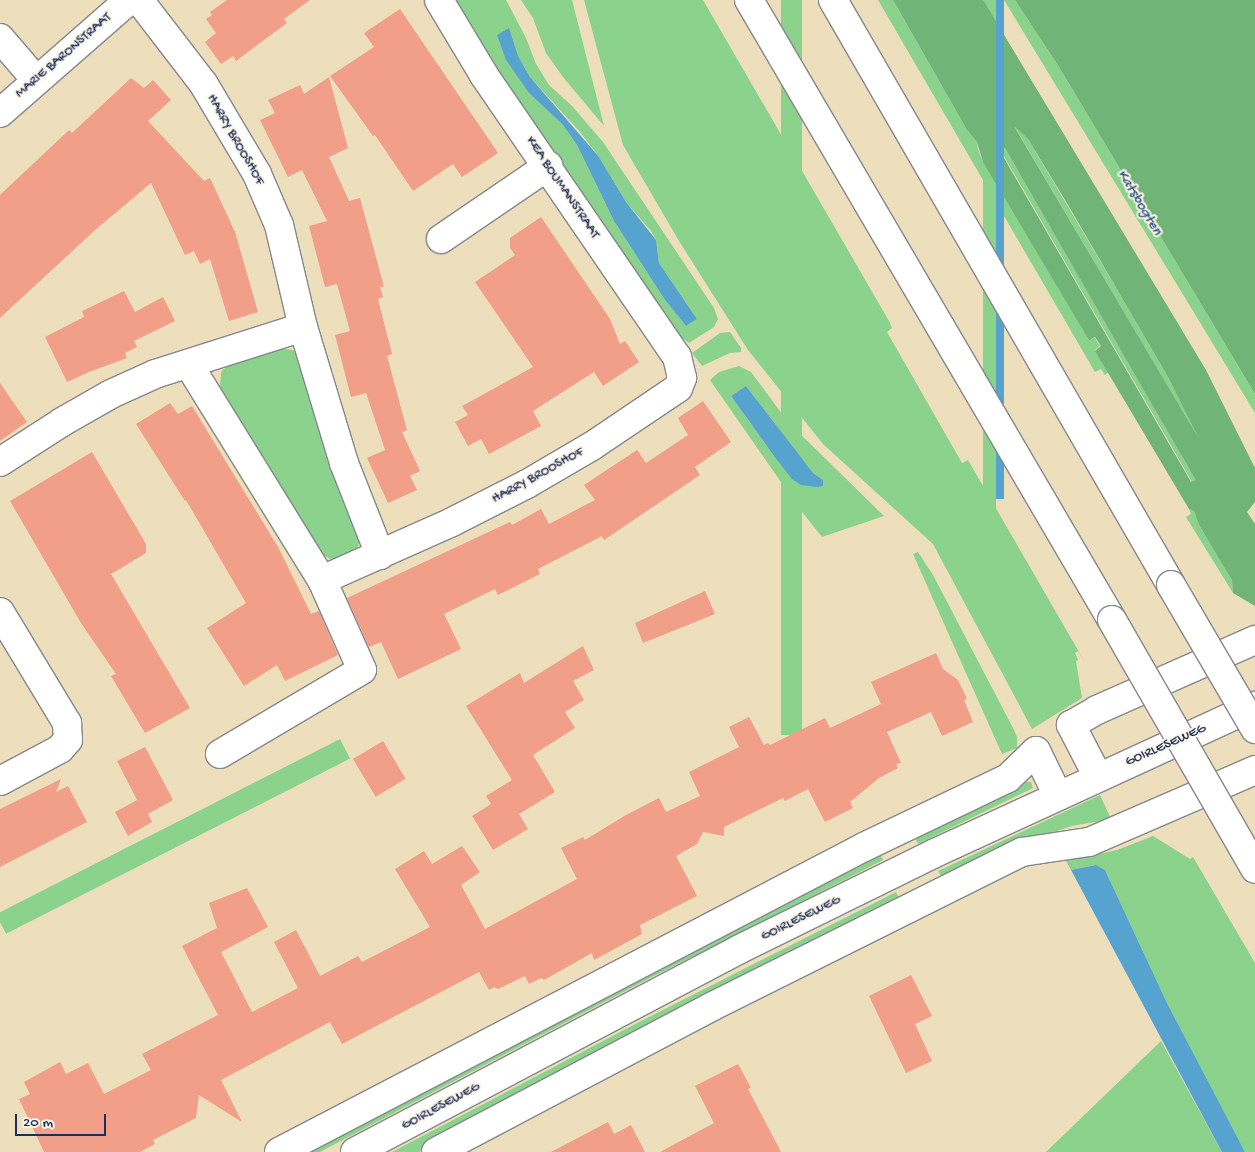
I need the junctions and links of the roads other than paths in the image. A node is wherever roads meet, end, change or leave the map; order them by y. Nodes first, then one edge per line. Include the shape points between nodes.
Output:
1 (129, 0) edge
2 (139, 0) edge
3 (438, 0) edge
4 (749, 0) edge
5 (833, 0) edge
6 (0, 38) edge
7 (36, 80) junction
8 (0, 113) edge
9 (548, 166) junction
10 (441, 239) dead end
11 (303, 327) junction
12 (189, 365) junction
13 (682, 378) joint
14 (0, 462) edge
15 (380, 555) junction
16 (322, 580) junction
17 (0, 612) edge
18 (1255, 640) edge
19 (1255, 706) edge
20 (1255, 729) edge
21 (220, 754) dead end
22 (1255, 770) edge
23 (1098, 777) junction
24 (0, 781) edge
25 (1058, 796) junction
26 (1255, 869) edge
27 (279, 1152) edge
28 (355, 1152) edge
29 (436, 1152) edge

1 - 7 main road, MARIE BARONSTRAAT
2 - 11 main road, HARRY BROOSHOF via 203,83 257,174 279,225
3 - 9 main road, KEA BOUMANSTRAAT via 484,75
4 - 26 main road, bridge
5 - 20 main road, bridge
6 - 7 main road
7 - 8 main road, MARIE BARONSTRAAT
9 - 10 main road
9 - 13 main road, KEA BOUMANSTRAAT via 677,357
11 - 12 main road
11 - 15 main road, HARRY BROOSHOF via 344,463
12 - 14 main road via 155,374 111,394
12 - 16 main road
13 - 15 main road, HARRY BROOSHOF via 678,388 592,446 527,484
15 - 16 main road, HARRY BROOSHOF
16 - 21 main road via 362,670
17 - 24 main road via 67,723 68,740 60,749
18 - 23 main road via 1097,710 1071,725
19 - 23 main road, GOIRLESEWEG
22 - 29 main road via 1089,842 1022,852 713,1006
23 - 25 main road, GOIRLESEWEG
25 - 27 main road via 1036,751 1008,778 838,861
25 - 28 main road, GOIRLESEWEG via 740,949

